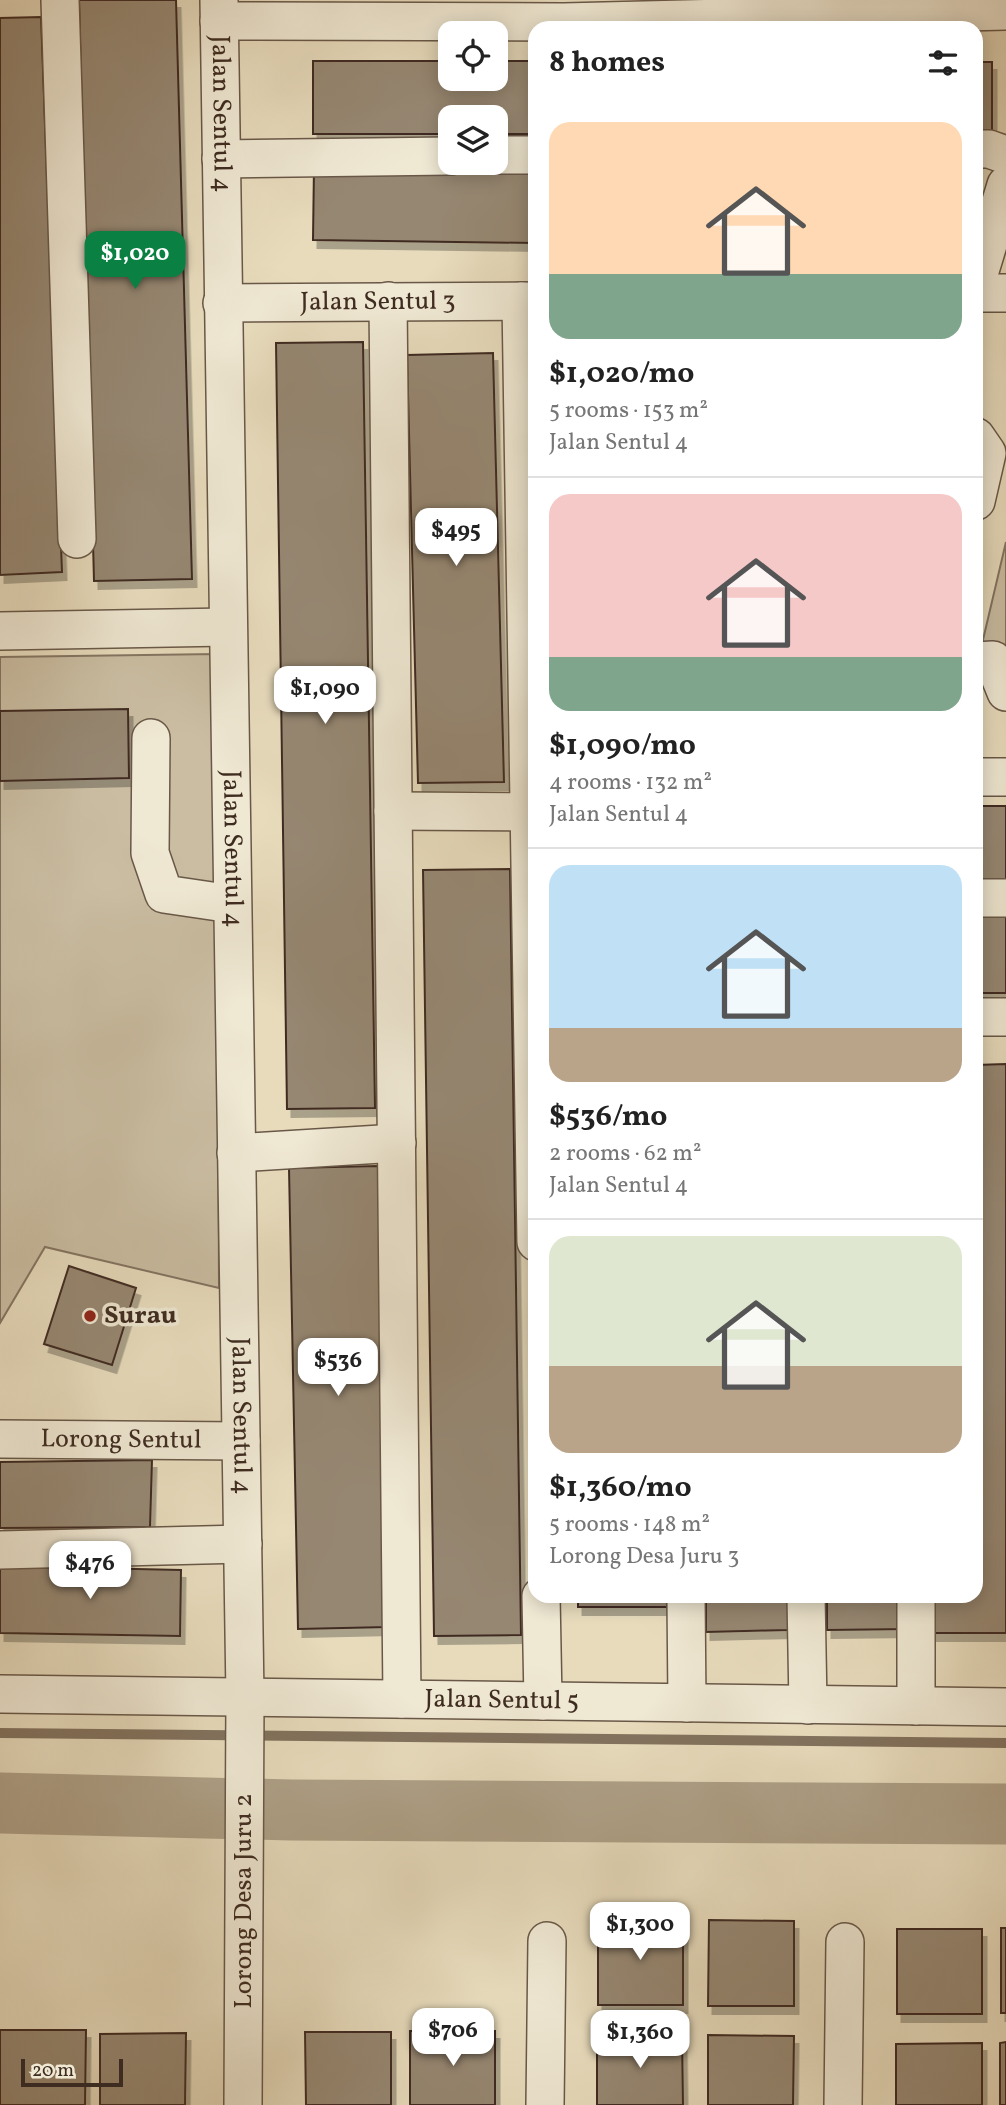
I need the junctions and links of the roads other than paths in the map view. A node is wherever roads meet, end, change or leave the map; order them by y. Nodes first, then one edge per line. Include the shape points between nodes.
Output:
1 (60, 0) edge
2 (219, 10) edge
3 (564, 11) edge
4 (1006, 11) edge
5 (983, 149) edge
6 (508, 155) edge
7 (528, 155) edge
8 (1006, 155) edge
9 (438, 156) edge
10 (221, 159) junction
11 (1006, 185) edge
12 (983, 261) edge
13 (983, 293) edge
14 (1006, 293) edge
15 (388, 301) junction
16 (528, 301) edge
17 (222, 303) junction
18 (983, 447) edge
19 (983, 470) edge
20 (77, 539) dead end
21 (227, 627) junction
22 (0, 631) edge
23 (983, 661) edge
24 (1006, 692) edge
25 (151, 738) dead end
26 (983, 777) edge
27 (1006, 777) edge
28 (393, 811) junction
29 (528, 812) edge
30 (983, 898) edge
31 (1006, 898) edge
32 (232, 904) junction
33 (983, 1017) edge
34 (1006, 1017) edge
35 (397, 1143) junction
36 (236, 1153) junction
37 (0, 1439) edge
38 (241, 1441) junction
39 (243, 1544) junction
40 (0, 1550) edge
41 (541, 1603) edge
42 (686, 1603) edge
43 (806, 1603) edge
44 (916, 1603) edge
45 (0, 1694) edge
46 (402, 1699) junction
47 (543, 1701) junction
48 (687, 1703) junction
49 (808, 1705) junction
50 (916, 1706) junction
51 (1006, 1707) edge
52 (245, 1708) junction
53 (548, 1941) dead end
54 (845, 1942) dead end
55 (243, 2105) edge
56 (545, 2105) edge
57 (843, 2105) edge

1 - 20 street
2 - 3 street
2 - 10 street, Jalan Sentul 4
3 - 4 street
5 - 8 street
6 - 7 street
9 - 10 street
10 - 17 street, Jalan Sentul 4
11 - 12 street
13 - 14 street
15 - 16 street, Jalan Sentul 3
15 - 17 street, Jalan Sentul 3
15 - 28 street
17 - 21 street, Jalan Sentul 4
18 - 19 street via 987,453
21 - 22 street
21 - 32 street, Jalan Sentul 4
23 - 24 street via 993,660
25 - 32 street via 150,853 164,894
26 - 27 street
28 - 29 street
28 - 35 street
30 - 31 street
32 - 36 street, Jalan Sentul 4
33 - 34 street
35 - 36 street
35 - 46 street
36 - 38 street, Jalan Sentul 4
37 - 38 street, Lorong Sentul
38 - 39 street, Jalan Sentul 4
39 - 40 street
39 - 52 street, Jalan Sentul 4
41 - 47 street
42 - 48 street
43 - 49 street
44 - 50 street
45 - 52 street, Jalan Sentul 5
46 - 47 street, Jalan Sentul 5
46 - 52 street, Jalan Sentul 5
47 - 48 street, Jalan Sentul 5
48 - 49 street, Jalan Sentul 5
49 - 50 street, Jalan Sentul 5
50 - 51 street, Jalan Sentul 5
52 - 55 street, Lorong Desa Juru 2
53 - 56 street
54 - 57 street

